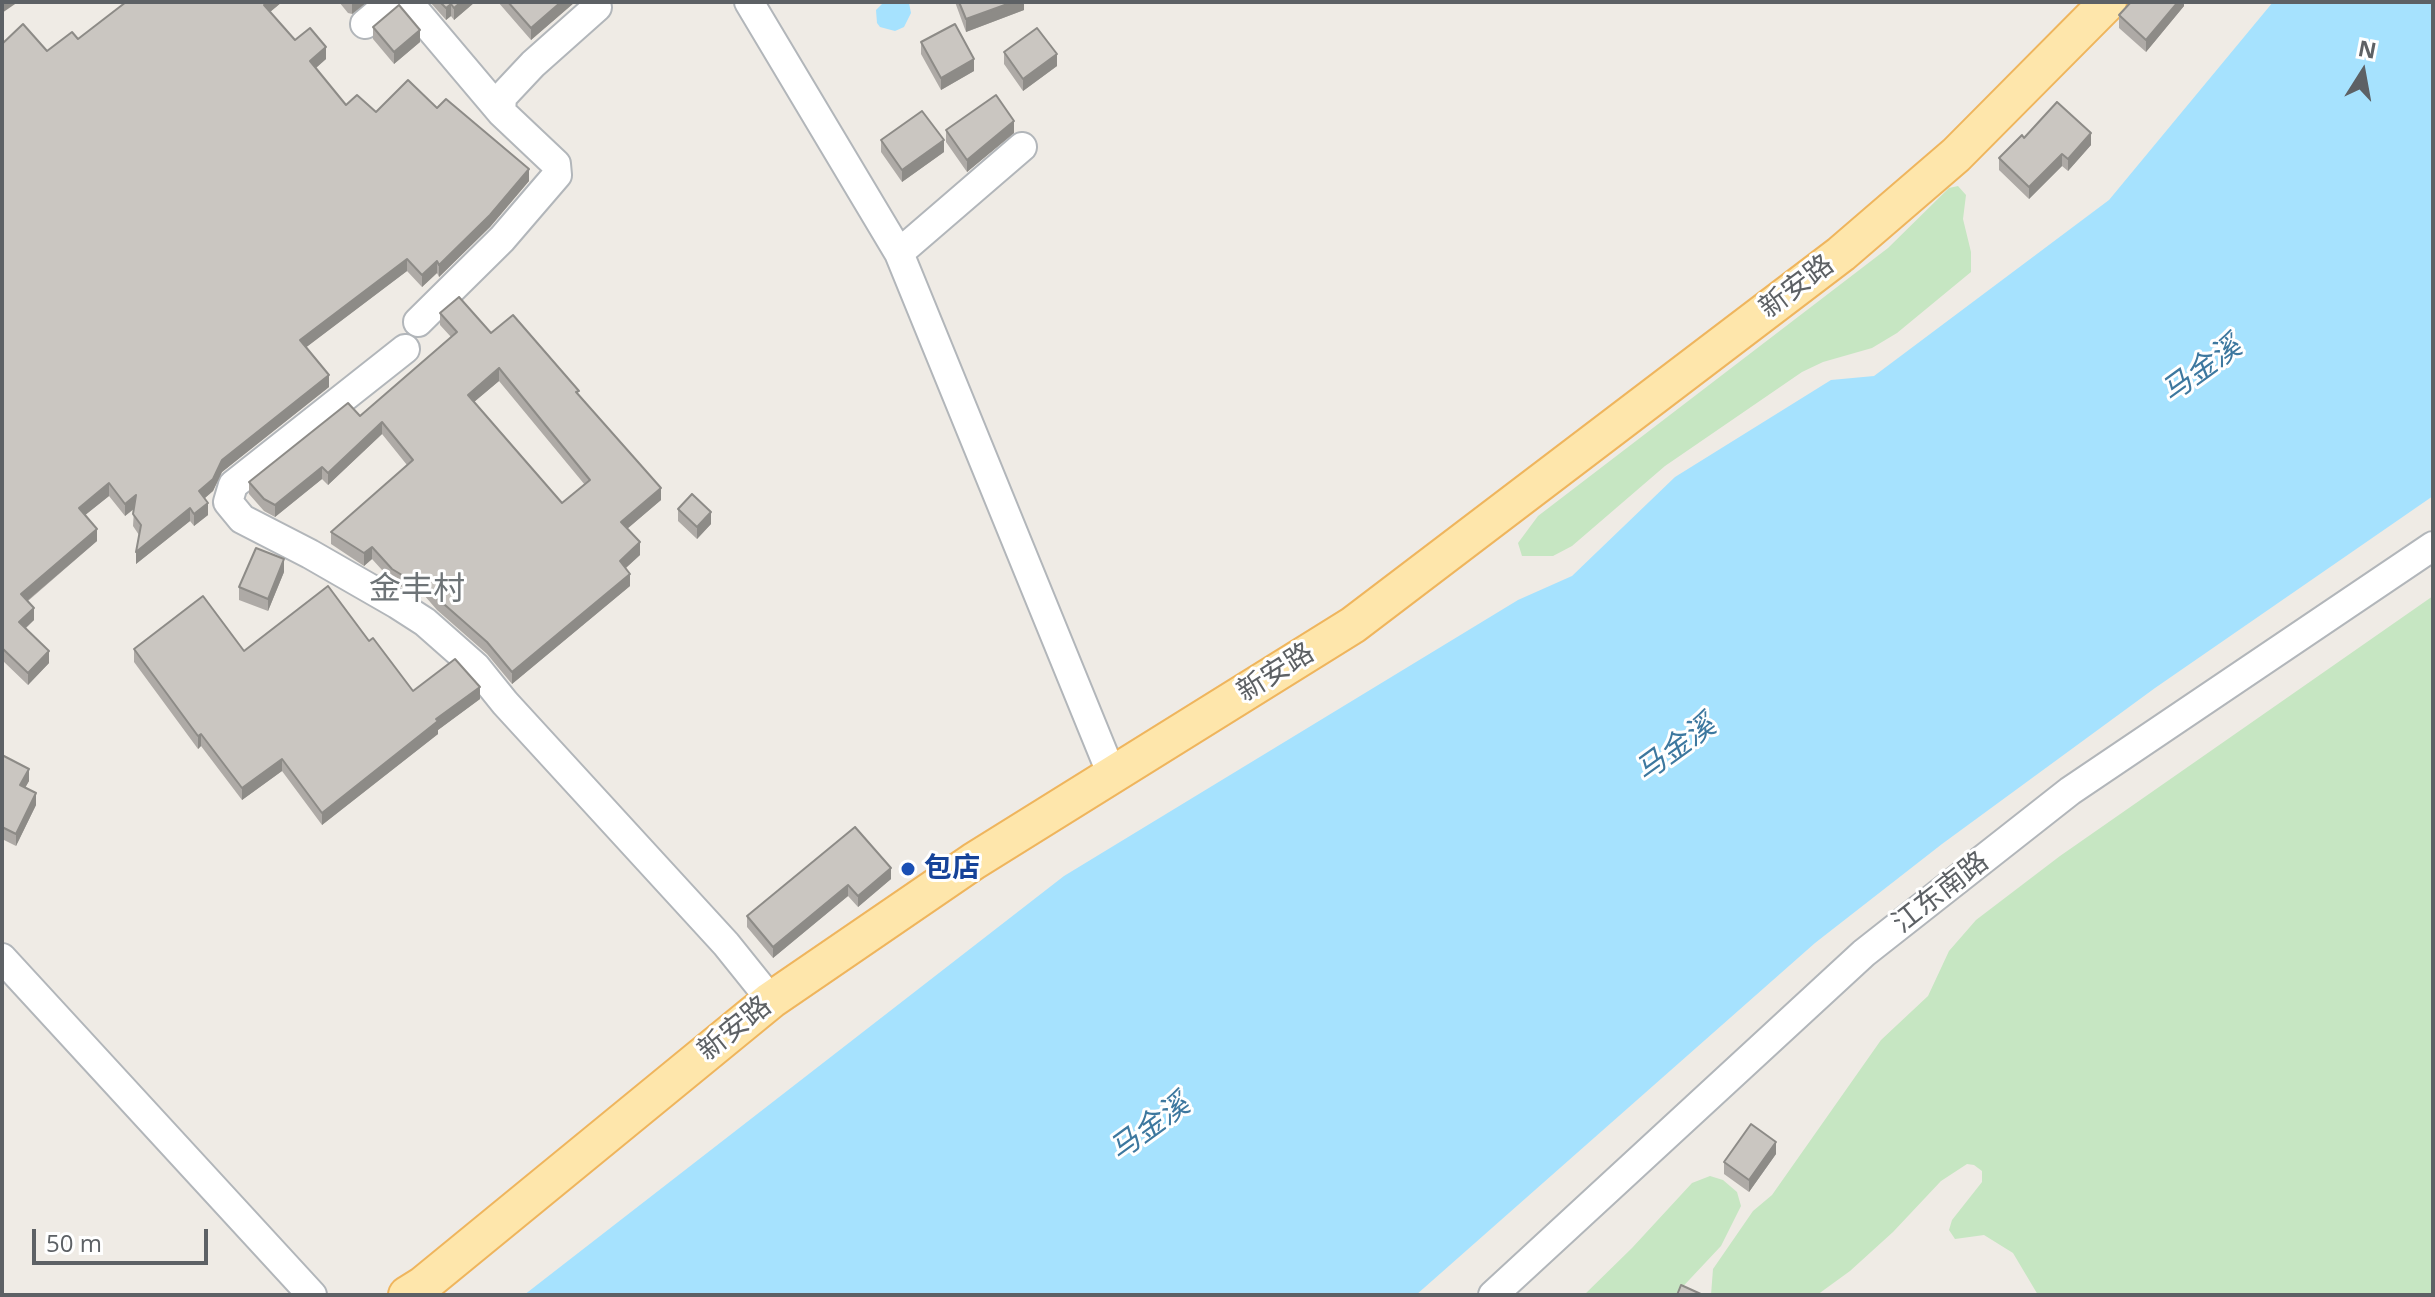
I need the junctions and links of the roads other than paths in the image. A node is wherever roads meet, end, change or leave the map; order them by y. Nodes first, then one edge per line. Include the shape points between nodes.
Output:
1 (391, 2) edge
2 (408, 2) edge
3 (749, 2) edge
4 (2108, 2) edge
5 (597, 7) dead end
6 (365, 24) dead end
7 (501, 112) junction
8 (1022, 147) dead end
9 (899, 253) junction
10 (418, 322) dead end
11 (405, 349) dead end
12 (2433, 546) edge
13 (1112, 775) junction
14 (2, 958) edge
15 (771, 1000) junction
16 (312, 1295) edge
17 (407, 1295) edge
18 (1493, 1295) edge

1 - 6 street
2 - 7 street
3 - 9 street
4 - 13 main road, 新安路 via 1956,155 1841,254 1353,625
5 - 7 street via 502,97
7 - 10 street via 556,164 557,175 502,239
8 - 9 street
9 - 13 street
11 - 15 street via 233,485 228,502 242,519 416,616 476,667
12 - 18 street, 江东南路 via 2070,791 1864,953
13 - 15 main road, 新安路 via 974,861
14 - 16 street
15 - 17 main road, 新安路

